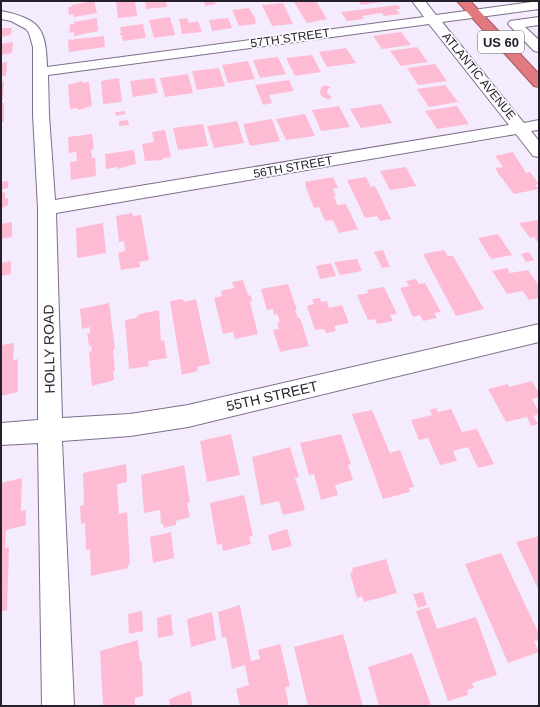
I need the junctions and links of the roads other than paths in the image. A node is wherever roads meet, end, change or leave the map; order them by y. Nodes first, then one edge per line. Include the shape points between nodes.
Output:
1 (418, 1) edge
2 (463, 1) edge
3 (539, 5) edge
4 (474, 13) junction
5 (1, 15) edge
6 (433, 19) junction
7 (539, 21) edge
8 (527, 36) junction
9 (499, 40) junction
10 (539, 48) edge
11 (41, 72) junction
12 (539, 83) edge
13 (539, 125) edge
14 (520, 128) junction
15 (539, 152) edge
16 (47, 208) junction
17 (539, 334) edge
18 (50, 431) junction
19 (1, 434) edge
20 (58, 706) edge

1 - 6 street, ATLANTIC AVENUE
2 - 4 highway, US 60
3 - 4 street, 57TH STREET
4 - 6 street, 57TH STREET
4 - 9 highway, US 60
5 - 11 street, HOLLY ROAD via 23,21 36,33 40,47
6 - 11 street, 57TH STREET
6 - 14 street, ATLANTIC AVENUE
7 - 8 street via 515,24
8 - 9 street
8 - 10 street
9 - 12 highway, US 60
11 - 16 street, HOLLY ROAD
13 - 14 street, 56TH STREET
14 - 15 street, ATLANTIC AVENUE
14 - 16 street, 56TH STREET
16 - 18 street, HOLLY ROAD
17 - 18 street, 55TH STREET via 188,416 130,425
18 - 19 street, 55TH STREET
18 - 20 street, HOLLY ROAD

